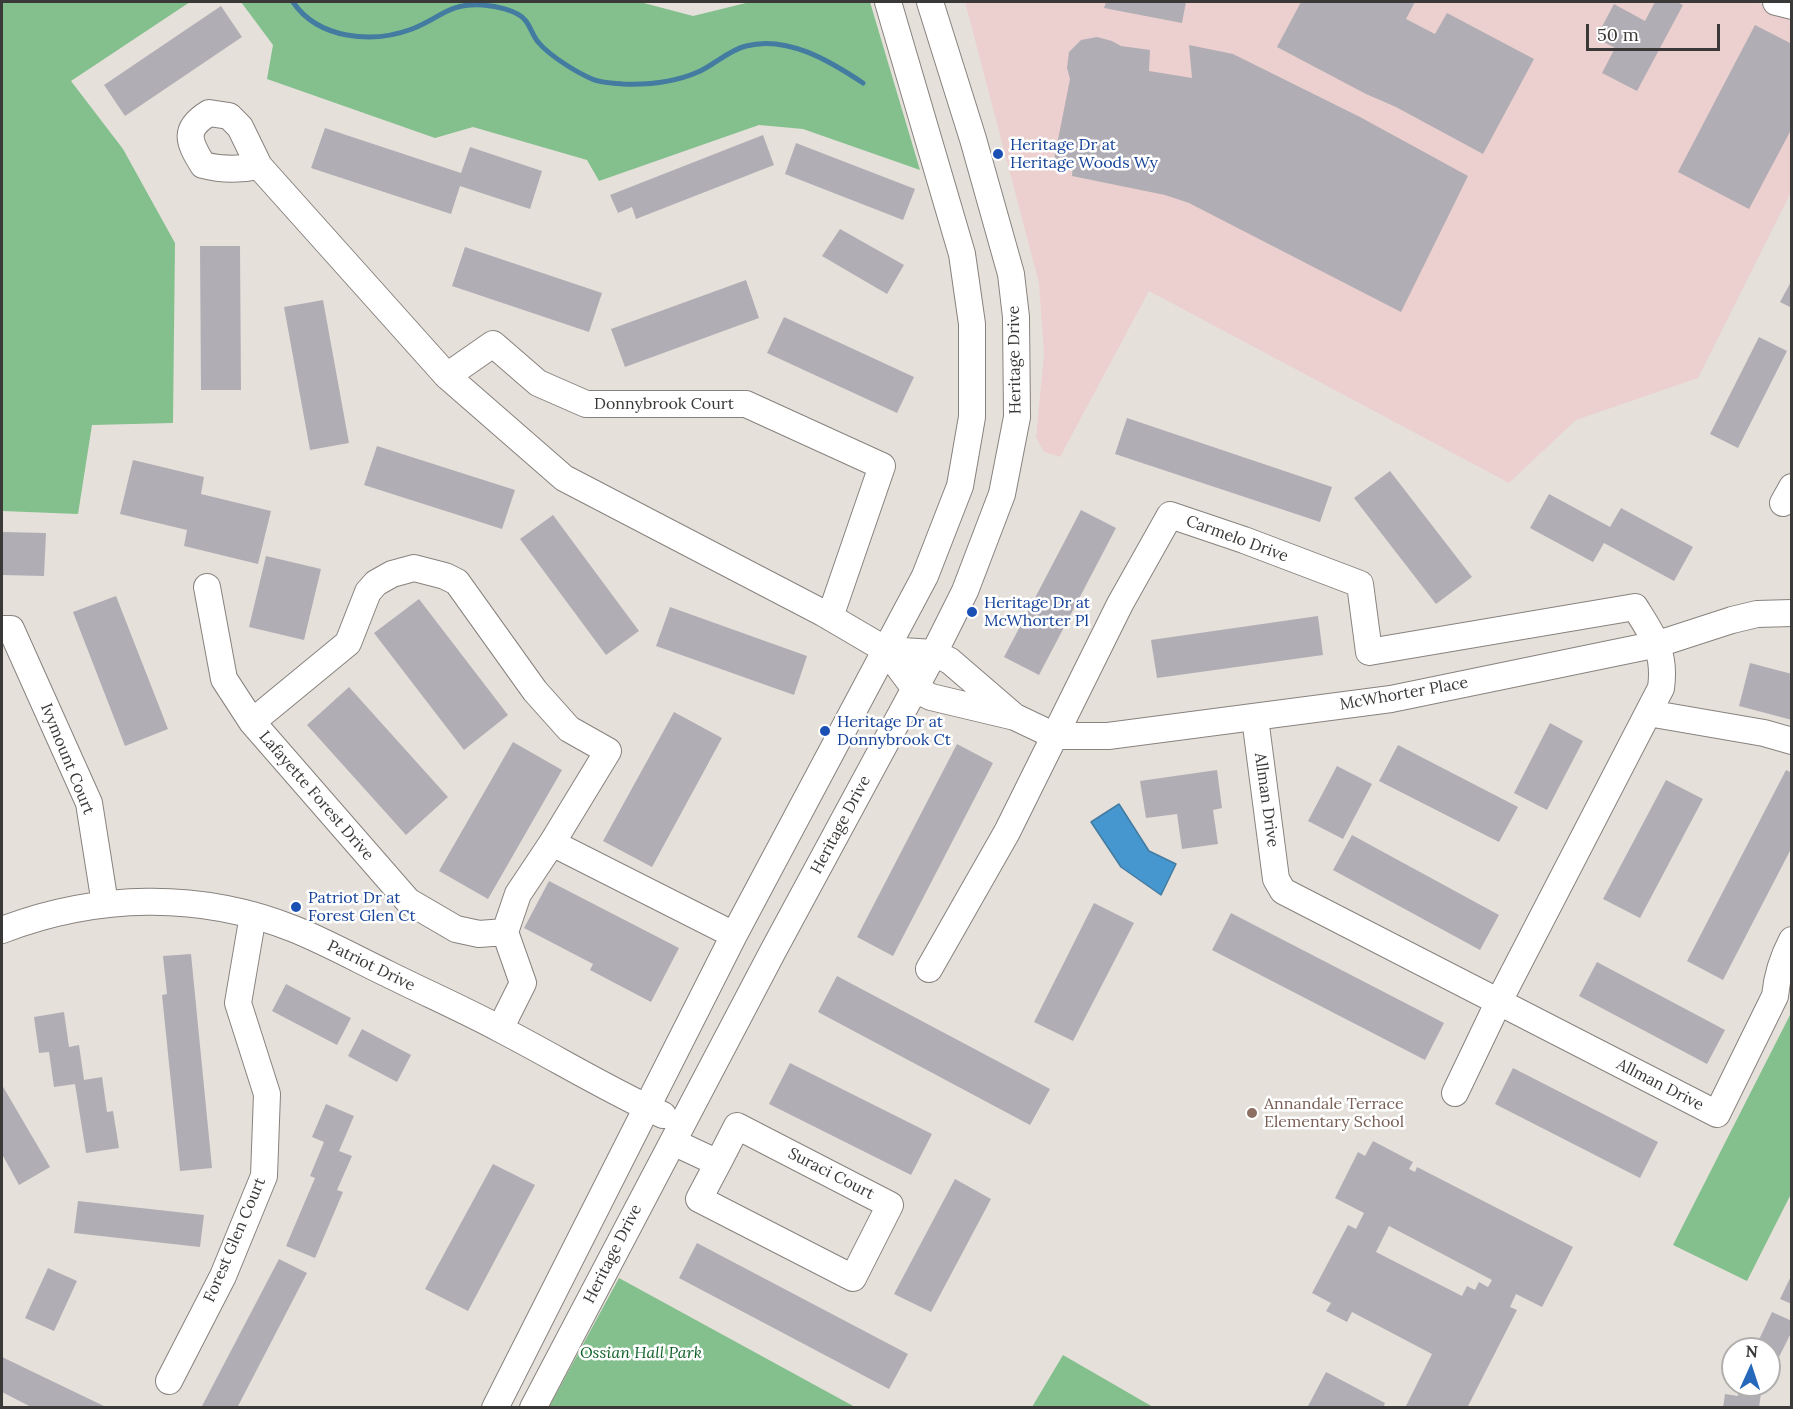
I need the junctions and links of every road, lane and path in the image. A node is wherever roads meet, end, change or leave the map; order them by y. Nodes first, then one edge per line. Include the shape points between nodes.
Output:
1 (888, 2) edge
2 (930, 2) edge
3 (1776, 2) edge
4 (1791, 6) edge
5 (259, 166) dead end
6 (447, 376) junction
7 (207, 587) dead end
8 (1791, 613) edge
9 (830, 617) junction
10 (2, 629) edge
11 (1658, 644) junction
12 (886, 650) junction
13 (934, 653) junction
14 (915, 689) junction
15 (1648, 713) junction
16 (1015, 717) junction
17 (1255, 718) junction
18 (252, 722) junction
19 (1055, 736) junction
20 (1791, 741) edge
21 (552, 843) junction
22 (105, 904) junction
23 (253, 915) junction
24 (2, 930) edge
25 (505, 932) junction
26 (734, 935) junction
27 (1791, 940) edge
28 (929, 969) dead end
29 (1498, 1001) junction
30 (501, 1029) junction
31 (1455, 1093) dead end
32 (648, 1108) junction
33 (677, 1133) junction
34 (718, 1163) junction
35 (169, 1381) dead end
36 (495, 1407) edge
37 (533, 1407) edge

1 - 12 street via 962,254 972,324 972,417 960,486 925,576
2 - 13 street, Heritage Drive via 1004,242 1017,317 1017,417 1002,494 965,591
3 - 4 street
5 - 6 street
6 - 9 street via 564,478
6 - 9 street, Donnybrook Court via 493,344 538,383 586,404 746,404 882,466
7 - 18 street via 224,679
8 - 11 street, McWhorter Place via 1757,614
9 - 12 street
10 - 22 street, Ivymount Court via 11,629 89,803
11 - 15 street via 1661,688
11 - 17 street, McWhorter Place via 1391,699
11 - 19 street, Carmelo Drive via 1635,607 1368,651 1359,584 1170,515 1120,604
12 - 13 street, McWhorter Place
12 - 14 street
12 - 26 street
13 - 14 street, Heritage Drive
13 - 16 street, McWhorter Place via 950,661
14 - 16 street, McWhorter Place via 931,697
14 - 33 street, Heritage Drive
15 - 20 street
15 - 29 street
16 - 19 street, McWhorter Place
17 - 19 street, McWhorter Place via 1108,736
17 - 29 street, Allman Drive via 1276,879 1283,891
18 - 21 street, Lafayette Forest Drive via 348,643 368,592 376,584 392,574 414,568 445,576 457,582 535,691 569,729 608,750
18 - 25 street, Lafayette Forest Drive via 408,902 456,929 479,934
19 - 28 street, Carmelo Drive via 1007,832
21 - 25 street, Lafayette Forest Drive via 518,894
21 - 26 street
22 - 23 street, Patriot Drive via 180,902
22 - 24 street, Patriot Drive via 61,911
23 - 30 street, Patriot Drive via 295,929
23 - 35 street, Forest Glen Court via 238,1003 267,1094 264,1176 223,1276
25 - 30 street via 523,983
26 - 32 street
27 - 29 street, Allman Drive via 1779,968 1776,996 1717,1114
29 - 31 street
30 - 32 street, Patriot Drive
32 - 33 street, Patriot Drive
32 - 36 street
33 - 34 street
33 - 37 street, Heritage Drive
34 - 34 street, Suraci Court via 699,1199 853,1278 890,1204 737,1126

